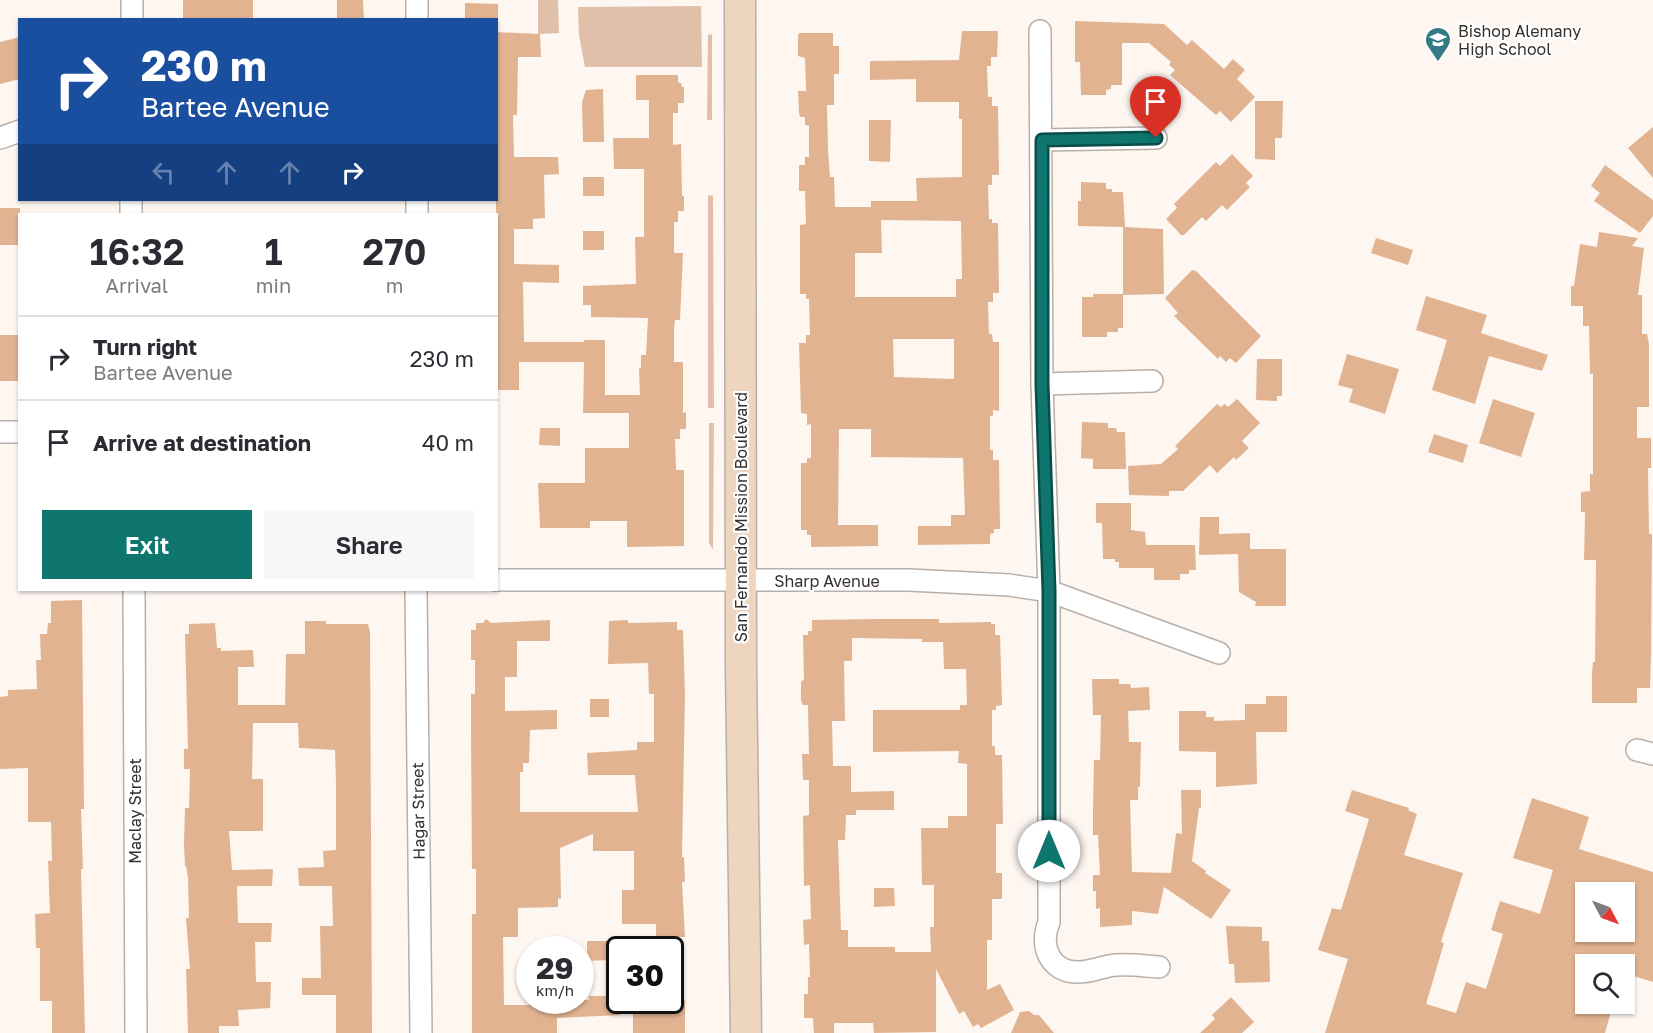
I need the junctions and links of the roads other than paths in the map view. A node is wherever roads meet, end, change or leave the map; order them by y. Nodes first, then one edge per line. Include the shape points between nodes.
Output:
1 (132, 0) edge
2 (417, 0) edge
3 (740, 0) edge
4 (132, 18) edge
5 (417, 18) edge
6 (1040, 31) dead end
7 (18, 133) edge
8 (0, 138) edge
9 (1156, 138) dead end
10 (1042, 140) junction
11 (1152, 381) dead end
12 (1042, 384) junction
13 (0, 432) edge
14 (18, 432) edge
15 (498, 580) edge
16 (741, 581) junction
17 (134, 591) edge
18 (416, 591) edge
19 (1049, 591) junction
20 (1219, 653) dead end
21 (1159, 967) dead end
22 (136, 1033) edge
23 (421, 1033) edge
24 (746, 1033) edge

1 - 4 street
2 - 5 street
3 - 16 main road, San Fernando Mission Boulevard
6 - 10 street
7 - 8 street
9 - 10 street
10 - 12 street
11 - 12 street
12 - 19 street
13 - 14 street
15 - 16 street, Sharp Avenue
16 - 19 street, Sharp Avenue via 909,580
16 - 24 main road, San Fernando Mission Boulevard
17 - 22 street, Maclay Street
18 - 23 street, Hagar Street
19 - 20 street, Sharp Avenue
19 - 21 street via 1048,922 1044,948 1068,971 1119,965

